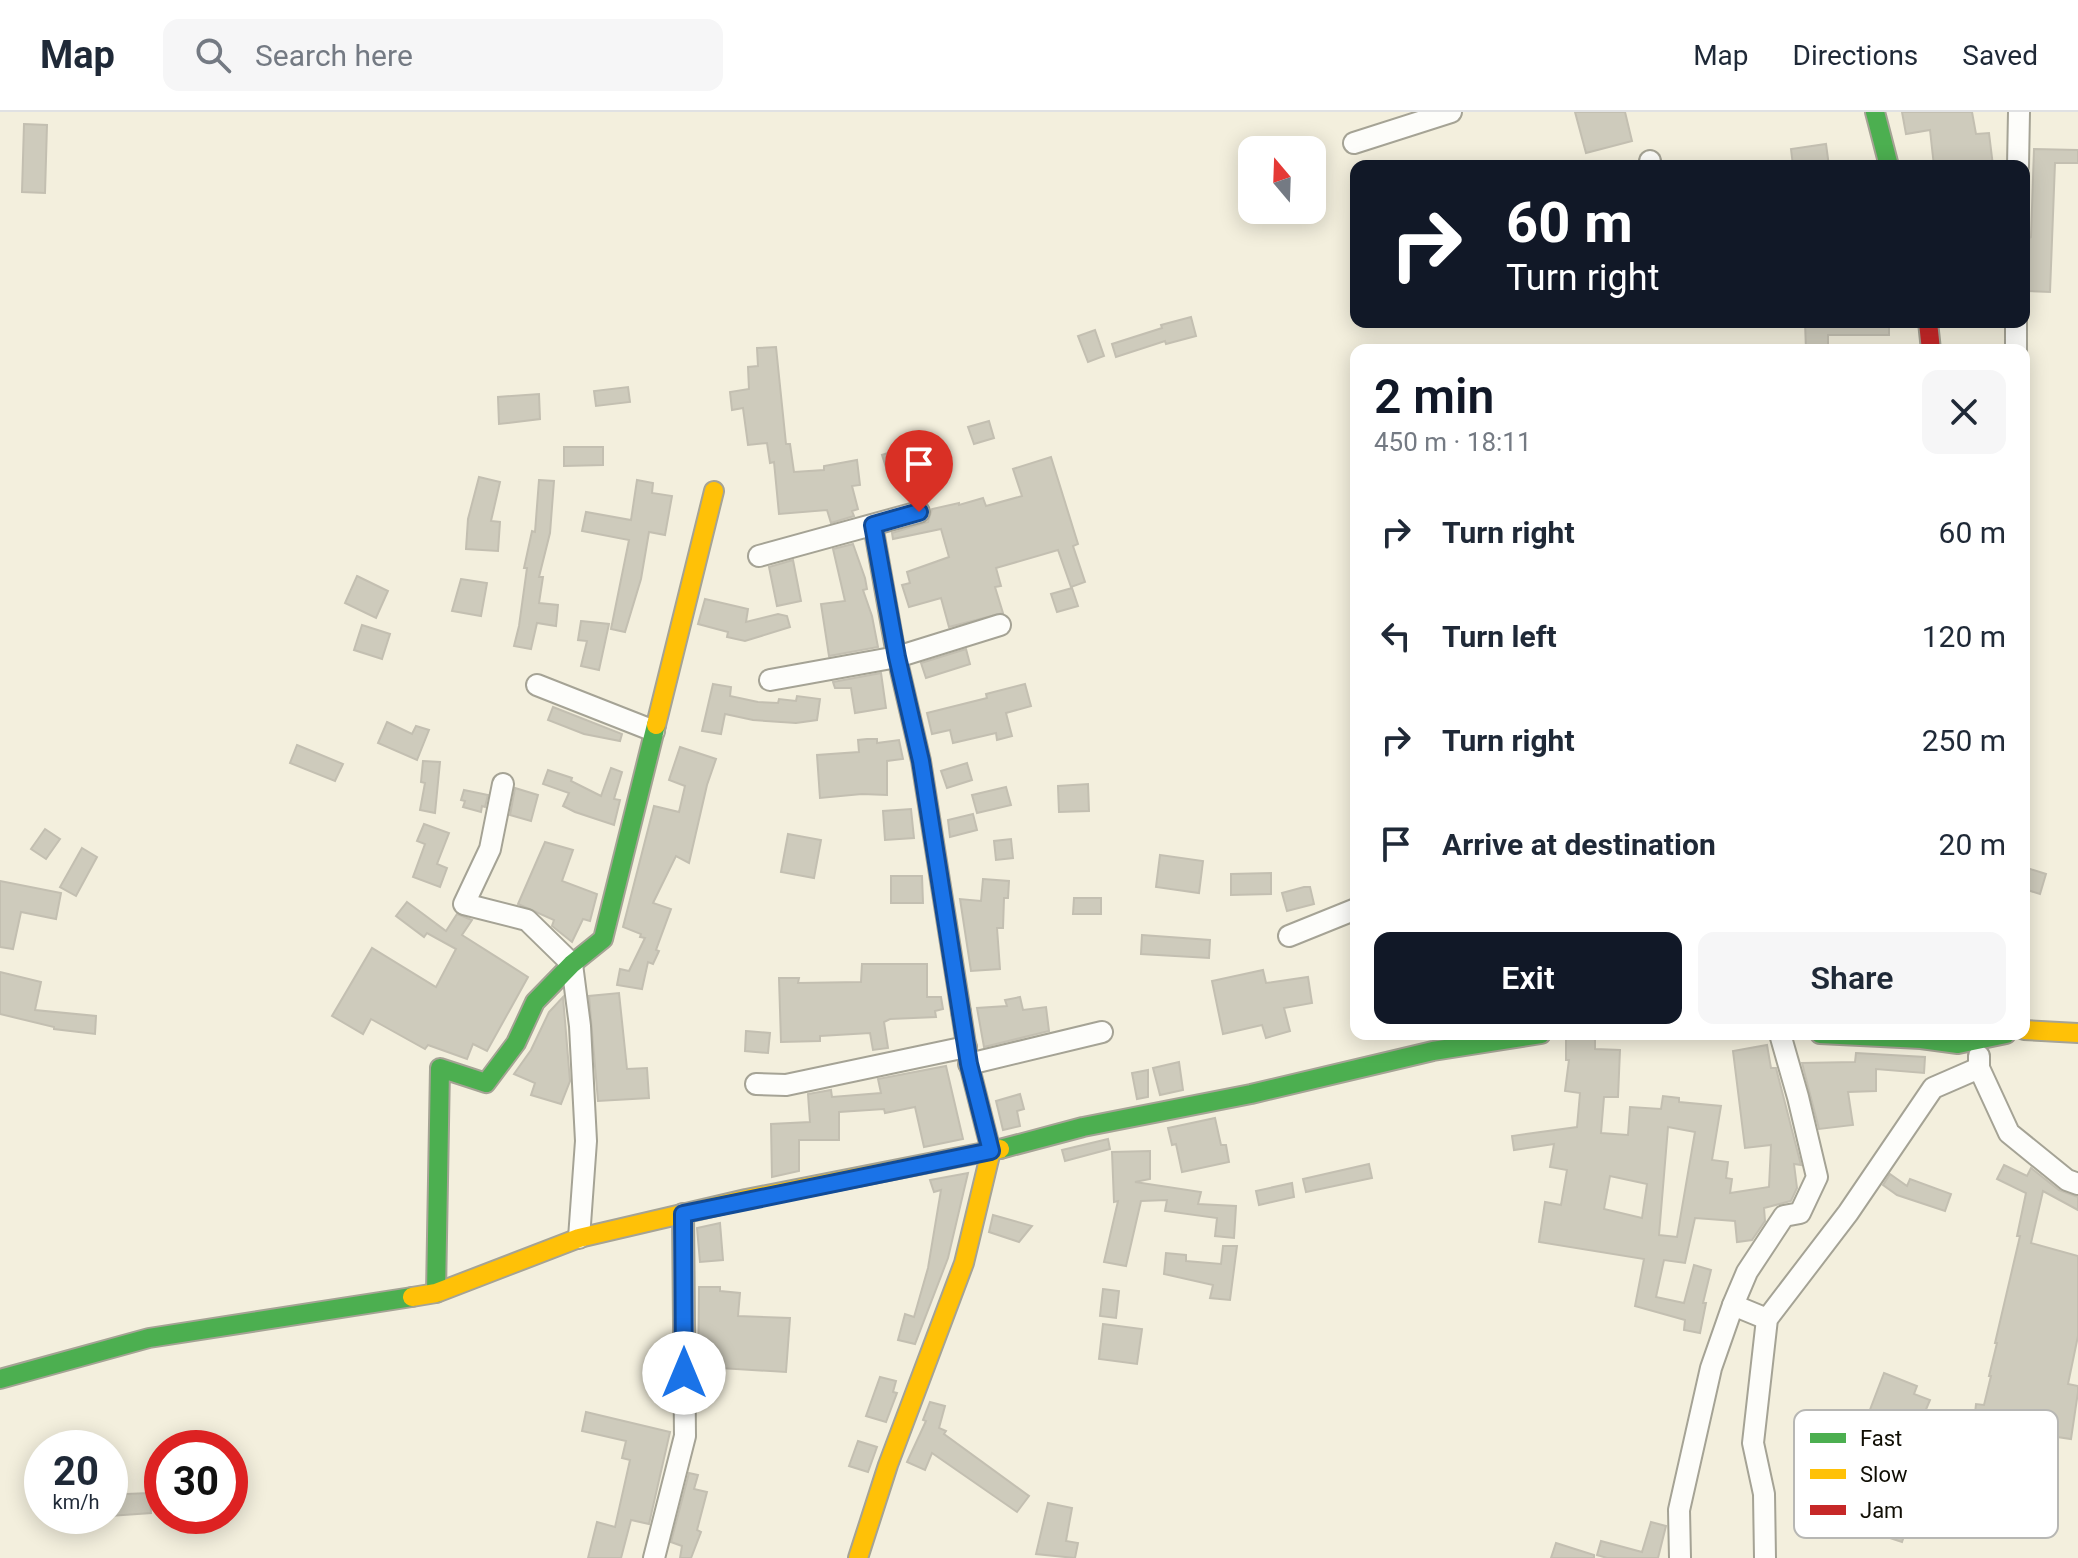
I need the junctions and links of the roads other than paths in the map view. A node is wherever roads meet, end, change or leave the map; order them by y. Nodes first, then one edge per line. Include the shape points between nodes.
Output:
1 (1451, 112) edge
2 (1875, 112) edge
3 (2019, 112) edge
4 (1354, 143) dead end
5 (1887, 160) edge
6 (2018, 160) edge
7 (714, 491) dead end
8 (919, 512) dead end
9 (873, 525) junction
10 (759, 556) dead end
11 (1000, 625) dead end
12 (897, 657) junction
13 (770, 680) dead end
14 (537, 685) dead end
15 (654, 731) junction
16 (503, 784) dead end
17 (1350, 911) edge
18 (1289, 936) dead end
19 (572, 964) junction
20 (2030, 1030) edge
21 (1102, 1032) dead end
22 (2078, 1033) edge
23 (1503, 1040) edge
24 (1782, 1040) edge
25 (1952, 1040) edge
26 (1978, 1040) edge
27 (1968, 1042) junction
28 (968, 1055) junction
29 (1979, 1068) junction
30 (756, 1084) dead end
31 (991, 1151) junction
32 (2078, 1184) edge
33 (683, 1214) junction
34 (579, 1238) junction
35 (436, 1293) junction
36 (1733, 1305) junction
37 (1767, 1319) junction
38 (0, 1379) edge
39 (654, 1558) edge
40 (858, 1558) edge
41 (1680, 1558) edge
42 (1765, 1558) edge

1 - 4 street
2 - 5 street
3 - 6 street
7 - 15 street
8 - 9 street
9 - 10 street
9 - 12 street
11 - 12 street
12 - 13 street
12 - 28 street via 921,761
14 - 15 street
15 - 19 street via 603,939
16 - 19 street via 490,849 464,904 527,920
17 - 18 street
19 - 34 street via 586,1141
19 - 35 street via 535,1002 516,1043 486,1083 440,1068
20 - 22 street
21 - 28 street
23 - 31 street via 1433,1051
24 - 36 street via 1817,1177 1800,1213 1784,1216 1747,1272
25 - 27 street
26 - 27 street
27 - 29 street
28 - 30 street via 786,1085
28 - 31 street
29 - 32 street via 2009,1133
29 - 37 street via 1933,1088
31 - 33 street
31 - 40 street via 964,1263
33 - 34 street
33 - 39 street via 685,1436
34 - 35 street
35 - 38 street via 149,1338
36 - 37 street
36 - 41 street via 1711,1368 1679,1510
37 - 42 street via 1753,1443 1764,1494

